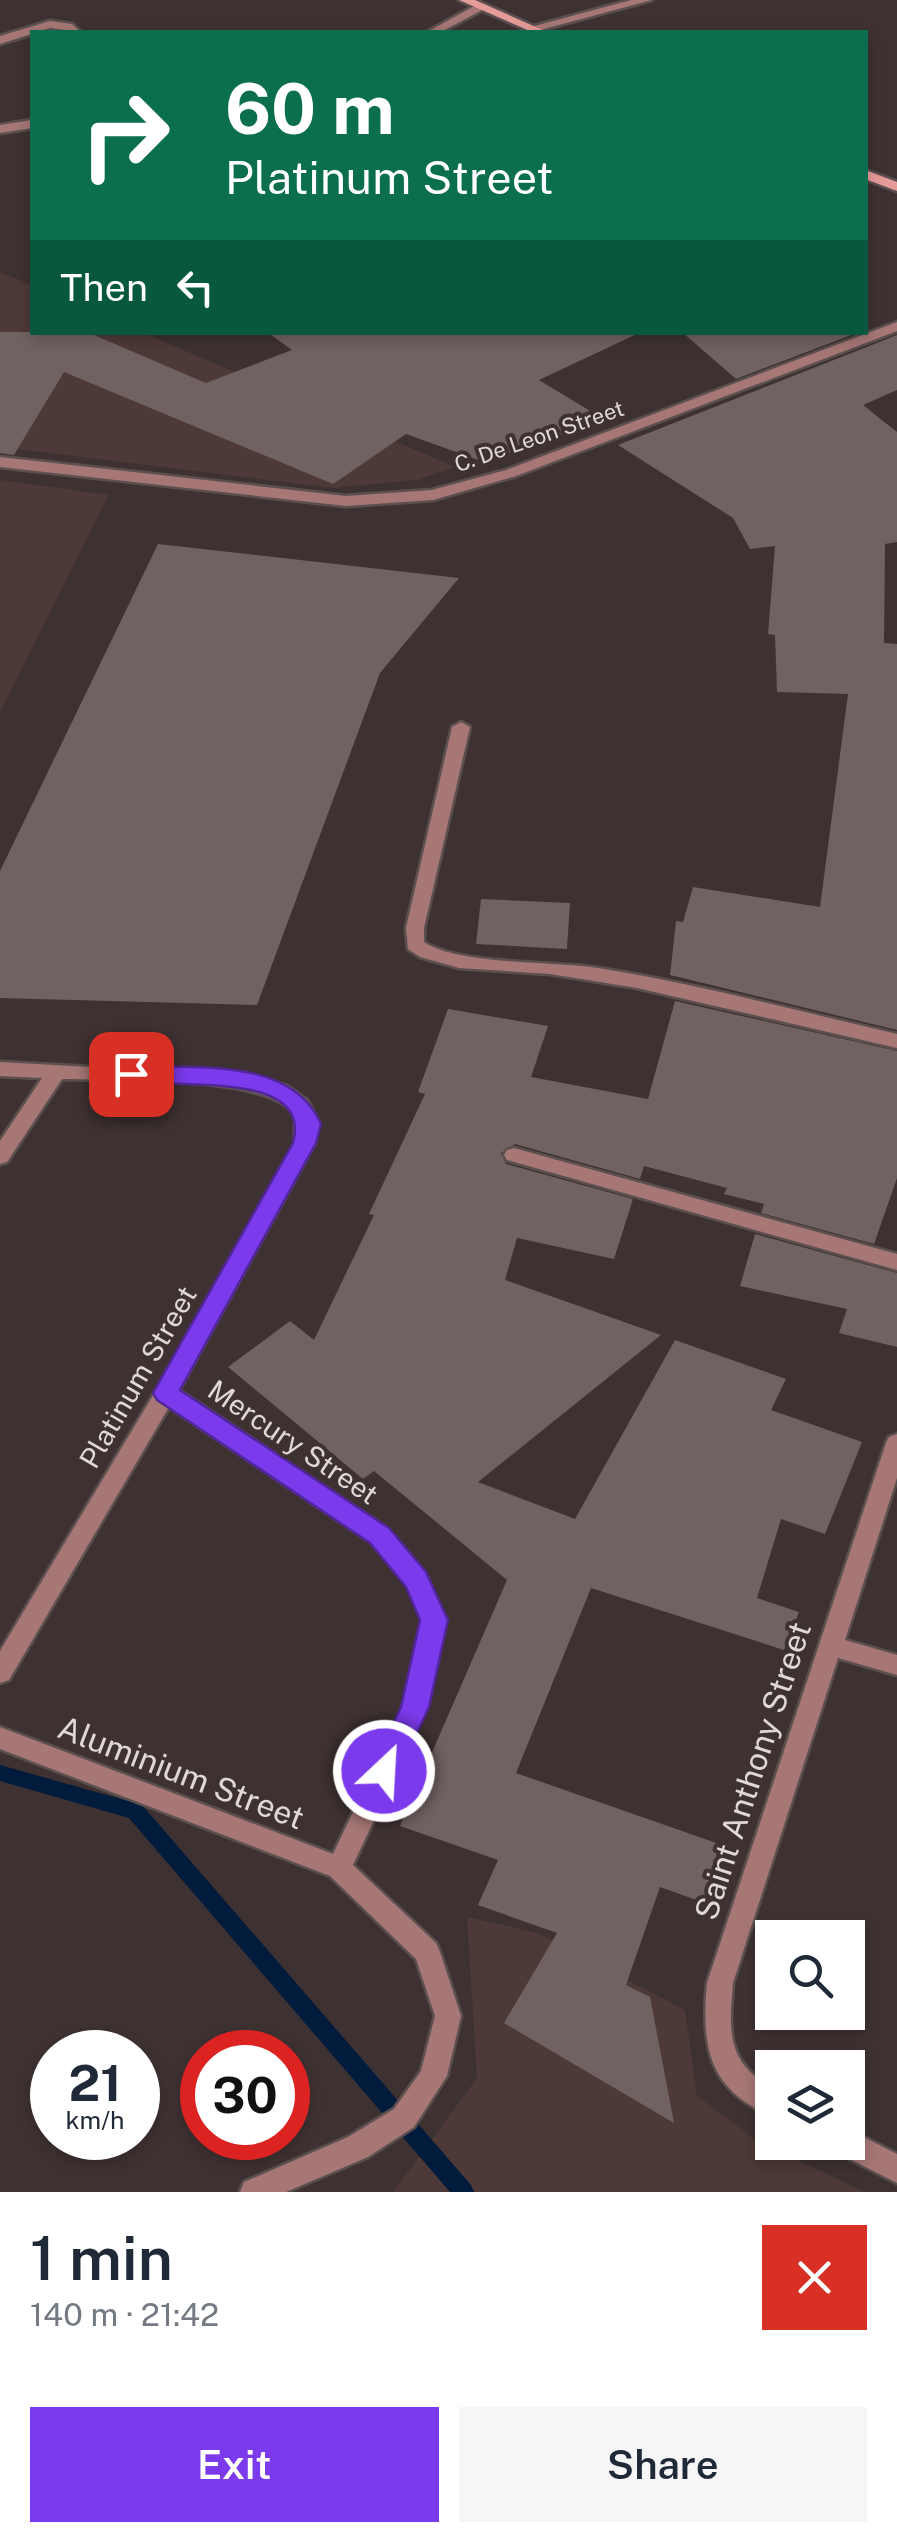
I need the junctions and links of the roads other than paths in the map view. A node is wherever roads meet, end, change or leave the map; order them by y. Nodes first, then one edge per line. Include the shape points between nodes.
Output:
1 (465, 0) edge
2 (646, 0) edge
3 (482, 7) junction
4 (34, 30) edge
5 (73, 30) edge
6 (437, 30) edge
7 (537, 30) edge
8 (30, 31) edge
9 (0, 40) edge
10 (30, 124) edge
11 (0, 128) edge
12 (868, 175) edge
13 (897, 187) edge
14 (897, 326) edge
15 (0, 462) edge
16 (460, 727) dead end
17 (897, 1041) edge
18 (0, 1070) edge
19 (58, 1070) junction
20 (514, 1155) dead end
21 (0, 1158) edge
22 (897, 1262) edge
23 (166, 1393) junction
24 (897, 1443) edge
25 (832, 1646) junction
26 (897, 1665) edge
27 (0, 1673) edge
28 (0, 1738) edge
29 (339, 1868) junction
30 (755, 2095) edge
31 (865, 2152) edge
32 (897, 2169) edge
33 (254, 2192) edge

1 - 3 main road
2 - 7 street
3 - 6 street
3 - 7 main road
4 - 5 street via 57,23
8 - 9 street
10 - 11 street
12 - 13 main road
14 - 15 street, C. De Leon Street via 511,474 432,495 346,501
16 - 17 street via 414,938 422,952 608,977
18 - 19 street
19 - 21 street
19 - 23 street, Platinum Street via 274,1087 302,1106 310,1124
20 - 22 street
23 - 27 street, Platinum Street
23 - 29 street, Mercury Street via 380,1536 417,1580 434,1620 415,1707
24 - 25 street, Saint Anthony Street
25 - 26 street
25 - 30 street, Saint Anthony Street via 720,1983 718,2046 728,2069
28 - 29 street, Aluminium Street
29 - 33 street via 427,1952 448,2016 434,2076 404,2118 358,2147
31 - 32 street

